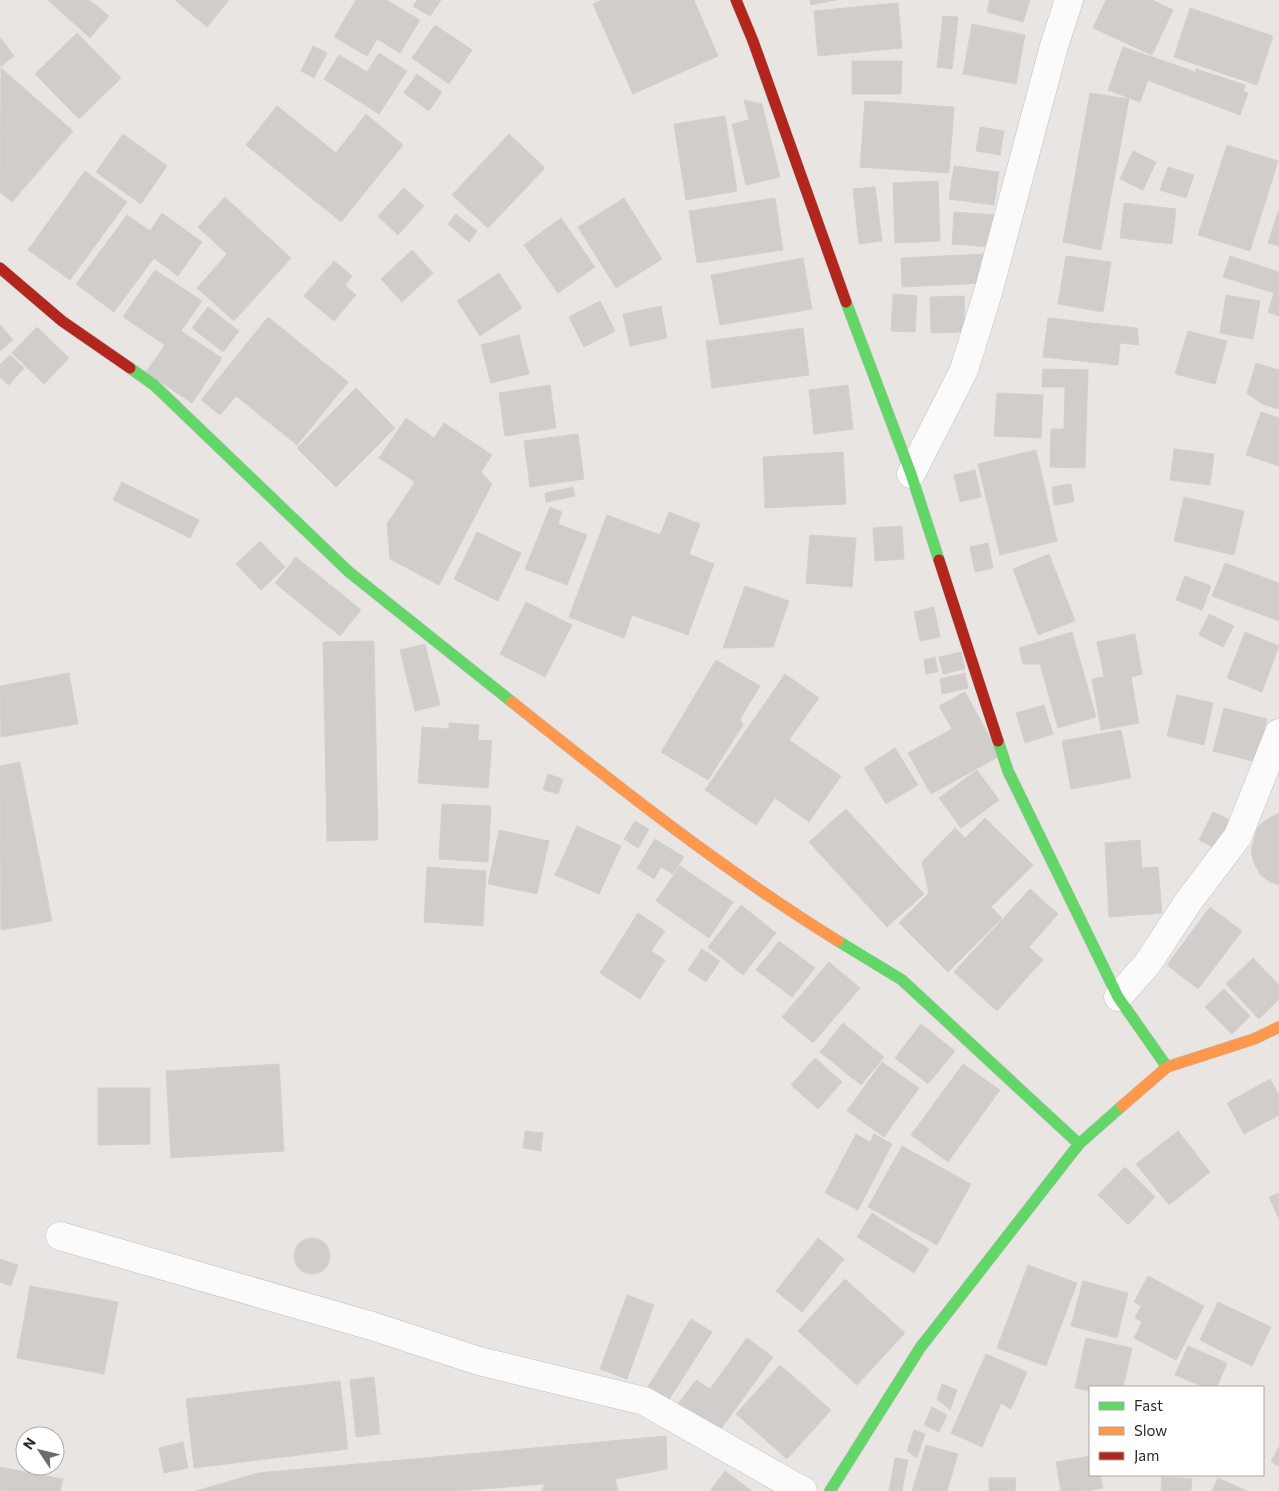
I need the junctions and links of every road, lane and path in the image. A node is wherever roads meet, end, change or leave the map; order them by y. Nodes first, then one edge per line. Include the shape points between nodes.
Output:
1 (736, 0) edge
2 (1069, 0) edge
3 (0, 268) edge
4 (911, 474) junction
5 (1279, 733) edge
6 (1118, 997) junction
7 (1279, 1027) edge
8 (1167, 1067) junction
9 (1079, 1144) junction
10 (60, 1236) dead end
11 (803, 1491) edge
12 (830, 1491) edge

1 - 4 street
2 - 4 street via 964,370
3 - 9 street via 62,321 154,385 349,572 627,794 783,907 902,980
4 - 6 street via 1008,771
5 - 6 street via 1238,836 1188,902 1148,963
6 - 8 street
7 - 8 street via 1254,1039
8 - 9 street
9 - 12 street via 920,1348
10 - 11 street via 372,1326 479,1361 644,1401

